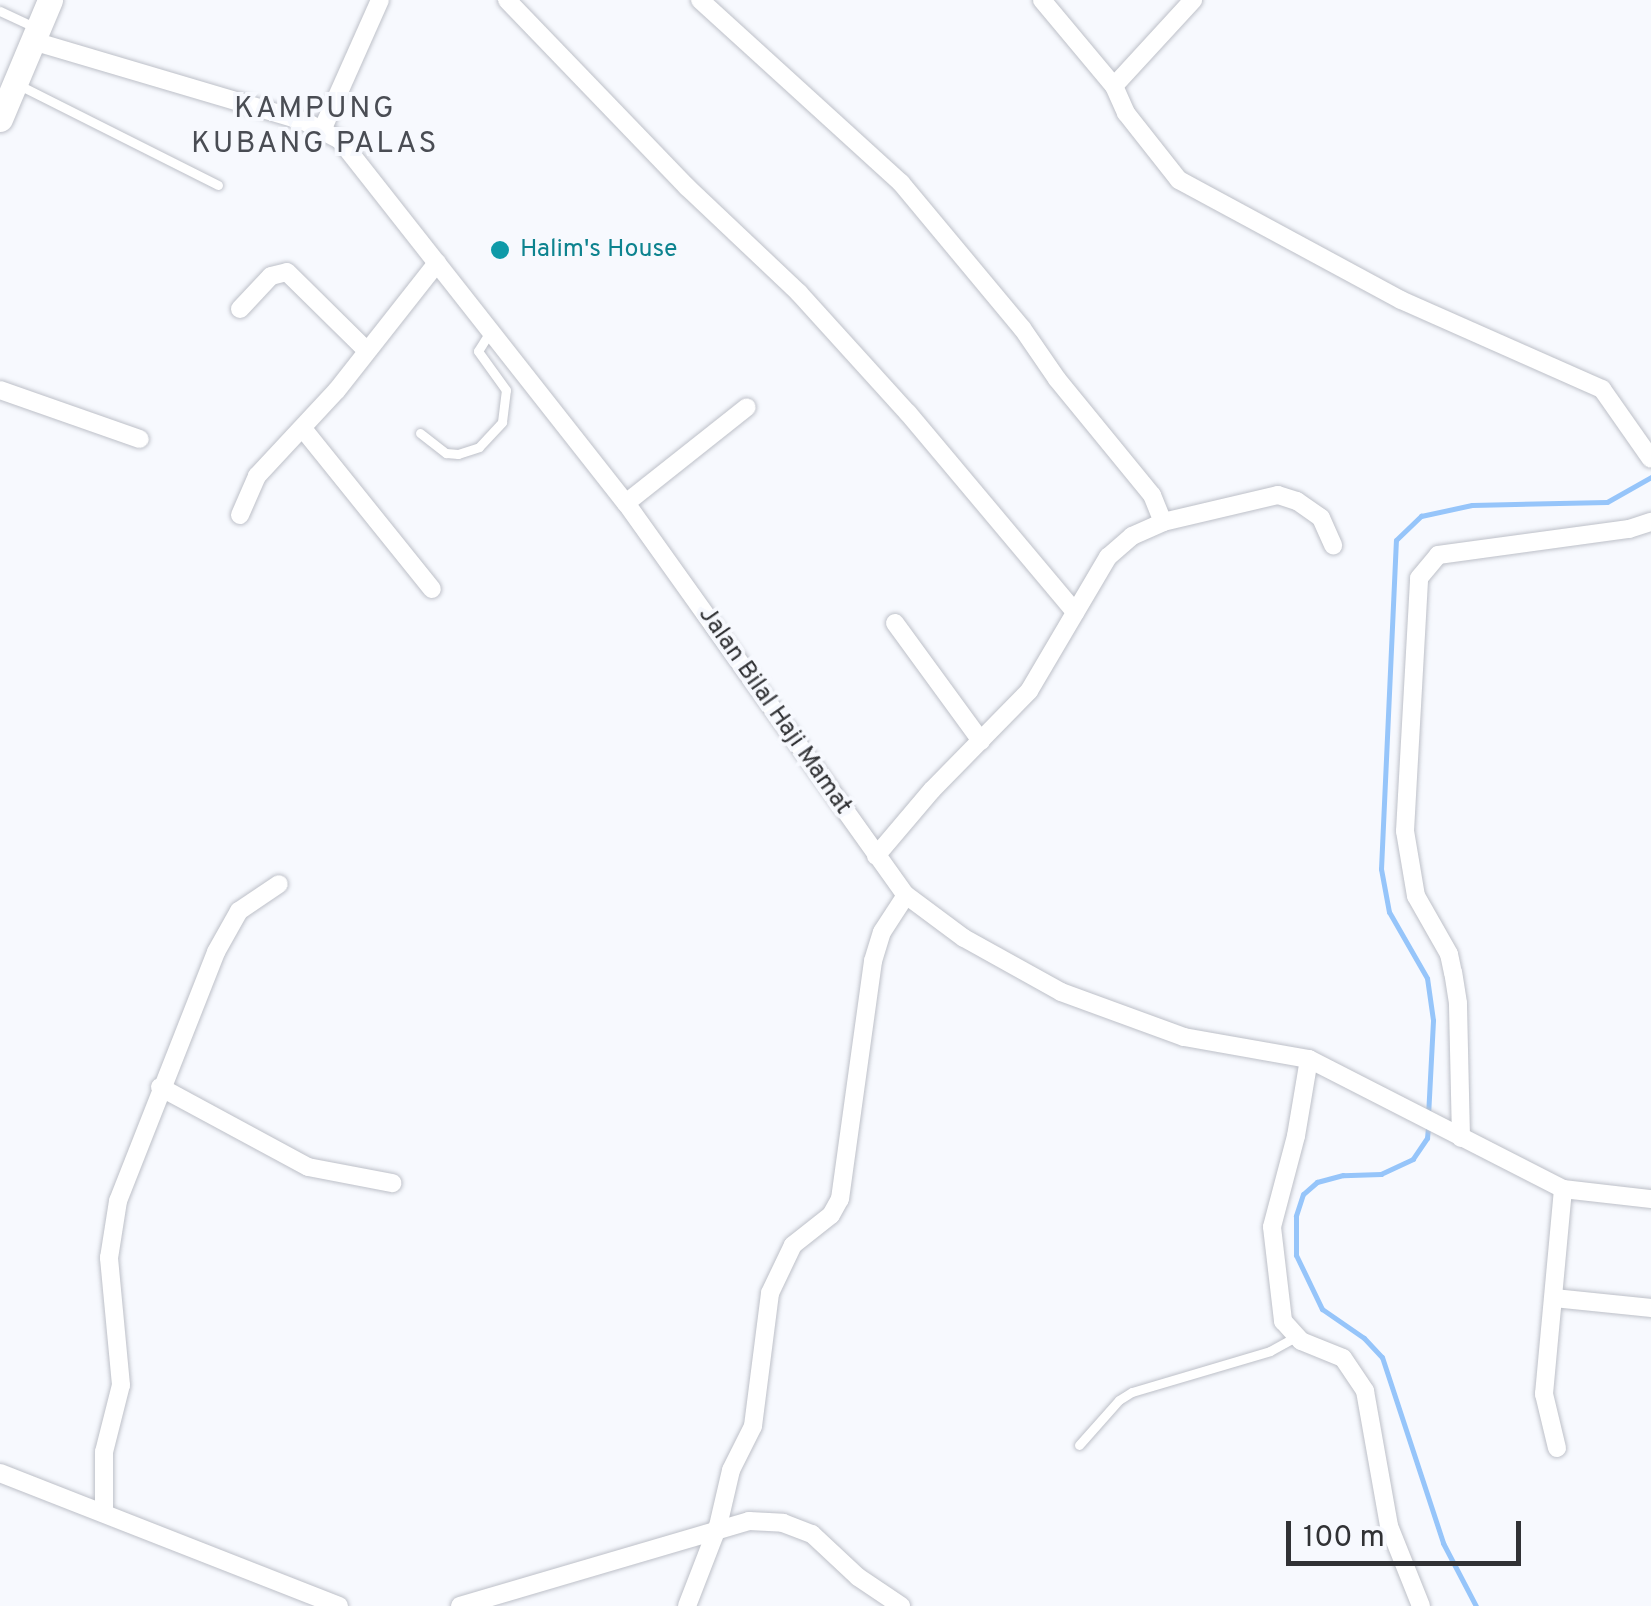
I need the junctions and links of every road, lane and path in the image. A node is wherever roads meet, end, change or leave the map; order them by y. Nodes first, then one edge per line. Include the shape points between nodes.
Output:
1 (50, 0) edge
2 (380, 0) edge
3 (506, 0) edge
4 (700, 0) edge
5 (1042, 0) edge
6 (1193, 0) edge
7 (0, 11) edge
8 (36, 35) junction
9 (14, 83) junction
10 (1114, 86) junction
11 (0, 118) edge
12 (322, 128) junction
13 (218, 185) dead end
14 (437, 262) junction
15 (240, 309) dead end
16 (492, 330) junction
17 (367, 351) junction
18 (0, 390) edge
19 (747, 407) dead end
20 (304, 430) junction
21 (420, 433) dead end
22 (140, 439) dead end
23 (1649, 457) edge
24 (626, 503) junction
25 (240, 515) dead end
26 (1163, 522) junction
27 (1651, 522) edge
28 (1334, 545) dead end
29 (432, 590) dead end
30 (1075, 612) junction
31 (895, 623) dead end
32 (981, 741) junction
33 (876, 856) junction
34 (279, 884) dead end
35 (906, 894) junction
36 (1309, 1059) junction
37 (160, 1087) junction
38 (1452, 1134) junction
39 (392, 1184) dead end
40 (1563, 1189) junction
41 (1651, 1199) edge
42 (1554, 1298) junction
43 (1651, 1308) edge
44 (1296, 1338) junction
45 (1078, 1445) dead end
46 (1557, 1448) dead end
47 (0, 1473) edge
48 (104, 1514) junction
49 (718, 1526) junction
50 (339, 1606) edge
51 (460, 1606) edge
52 (687, 1606) edge
53 (901, 1606) edge
54 (1421, 1606) edge

1 - 8 main road
2 - 12 street
3 - 30 street via 798,293 908,412
4 - 26 street via 901,183 1152,495
5 - 10 street
6 - 10 street
7 - 8 lane
8 - 9 main road
8 - 12 street, Jalan Bilal Haji Mamat
9 - 11 main road
9 - 13 lane
10 - 23 street via 1126,113 1180,180 1401,300 1602,389
12 - 14 street, Jalan Bilal Haji Mamat via 360,162
14 - 16 street, Jalan Bilal Haji Mamat
14 - 17 street
15 - 17 street via 271,276 287,272
16 - 21 lane via 478,351 506,390 502,422 479,448 458,454 446,454
16 - 24 street, Jalan Bilal Haji Mamat
17 - 20 street
18 - 22 street
19 - 24 street
20 - 25 street via 258,476
20 - 29 street
24 - 33 street, Jalan Bilal Haji Mamat
26 - 28 street via 1278,495 1321,518
26 - 30 street via 1108,557
27 - 38 street via 1438,555 1418,578 1405,831 1416,896 1449,954 1456,988
30 - 32 street via 1029,691
31 - 32 street
32 - 33 street
33 - 35 street, Jalan Bilal Haji Mamat
34 - 37 street via 238,911
35 - 36 street, Jalan Bilal Haji Mamat via 964,938 1062,992 1184,1037
35 - 49 street via 873,961 840,1199 831,1215 792,1245 770,1293 759,1404 731,1470
36 - 38 street, Jalan Bilal Haji Mamat
36 - 44 street via 1272,1227 1283,1321
37 - 39 street via 308,1167
37 - 48 street via 118,1201 110,1243 121,1385 104,1452
38 - 40 street, Jalan Bilal Haji Mamat
40 - 41 street, Jalan Bilal Haji Mamat
40 - 42 street
42 - 43 street
42 - 46 street via 1544,1394
44 - 45 lane via 1132,1392
44 - 54 street via 1343,1358 1365,1391 1389,1526
47 - 48 street
48 - 50 street
49 - 51 street
49 - 52 street
49 - 53 street via 749,1520 796,1526

